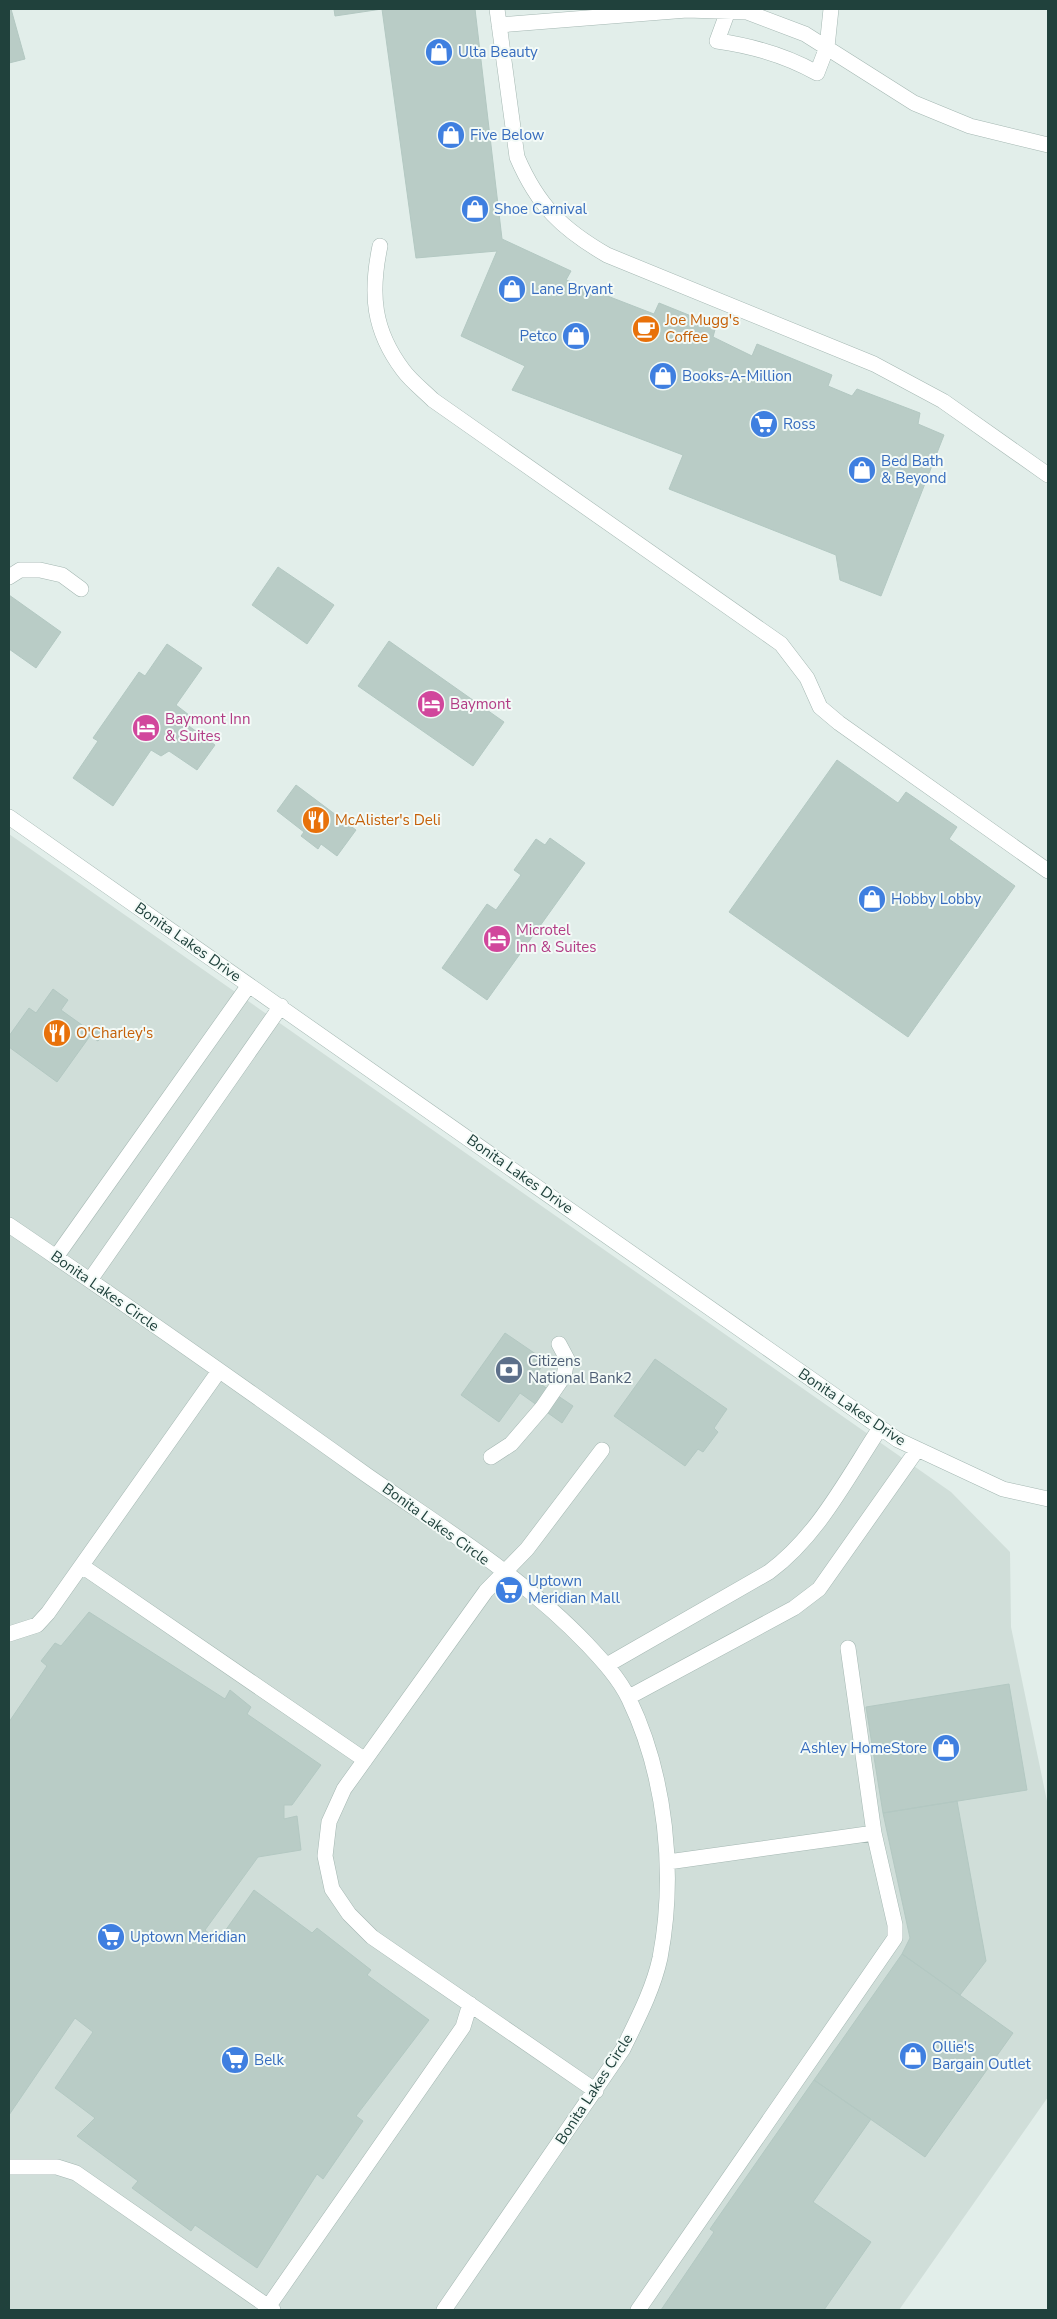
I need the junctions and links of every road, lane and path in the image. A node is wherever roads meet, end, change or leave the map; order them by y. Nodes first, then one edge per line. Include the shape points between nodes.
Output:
1 (498, 9) edge
2 (831, 9) edge
3 (728, 11) junction
4 (748, 11) edge
5 (499, 25) junction
6 (827, 47) junction
7 (1048, 145) edge
8 (380, 246) dead end
9 (1048, 475) edge
10 (9, 577) edge
11 (81, 589) dead end
12 (9, 816) edge
13 (1048, 871) edge
14 (249, 985) junction
15 (281, 1006) junction
16 (9, 1224) edge
17 (56, 1256) junction
18 (90, 1280) junction
19 (559, 1344) dead end
20 (219, 1371) junction
21 (880, 1428) junction
22 (602, 1450) dead end
23 (917, 1450) junction
24 (490, 1457) dead end
25 (1048, 1499) edge
26 (82, 1566) junction
27 (504, 1573) junction
28 (9, 1634) edge
29 (848, 1648) dead end
30 (607, 1665) junction
31 (629, 1697) junction
32 (365, 1760) junction
33 (874, 1833) junction
34 (668, 1862) junction
35 (470, 2004) junction
36 (596, 2091) junction
37 (9, 2167) edge
38 (271, 2308) edge
39 (446, 2310) edge
40 (638, 2310) edge

1 - 5 street
2 - 6 street
3 - 4 street
3 - 5 street via 679,11
3 - 6 street via 717,40 779,55 817,73
4 - 6 street
5 - 9 street via 517,158 527,180 556,220 608,255 874,364 943,401
6 - 7 street via 914,103 970,126
8 - 13 street via 374,272 374,304 384,338 404,371 433,400 781,644 807,678 820,707 838,723
10 - 11 street via 20,570 40,570 62,575
12 - 14 street, Bonita Lakes Drive
14 - 15 street, Bonita Lakes Drive
14 - 17 street
15 - 18 street
15 - 21 street, Bonita Lakes Drive
16 - 17 street, Bonita Lakes Circle
17 - 18 street, Bonita Lakes Circle
18 - 20 street, Bonita Lakes Circle
19 - 24 street via 567,1359 564,1376 511,1444
20 - 26 street
20 - 27 street, Bonita Lakes Circle
21 - 23 street, Bonita Lakes Drive
21 - 30 street via 804,1542 788,1559
22 - 27 street via 527,1549
23 - 25 street, Bonita Lakes Drive via 1004,1489
23 - 31 street via 819,1589 794,1608
26 - 28 street via 37,1625
26 - 32 street
27 - 30 street, Bonita Lakes Circle via 566,1623
27 - 32 street via 486,1591
29 - 33 street
30 - 31 street, Bonita Lakes Circle
31 - 34 street, Bonita Lakes Circle via 648,1751 660,1800
32 - 35 street via 344,1789 329,1822 325,1856 332,1889 349,1914 372,1936
33 - 34 street
33 - 40 street via 895,1925 895,1938
34 - 36 street, Bonita Lakes Circle via 667,1905 659,1960 645,2003 623,2049
35 - 36 street
35 - 38 street via 463,2027
36 - 39 street, Bonita Lakes Circle
37 - 38 street via 57,2167 76,2173

